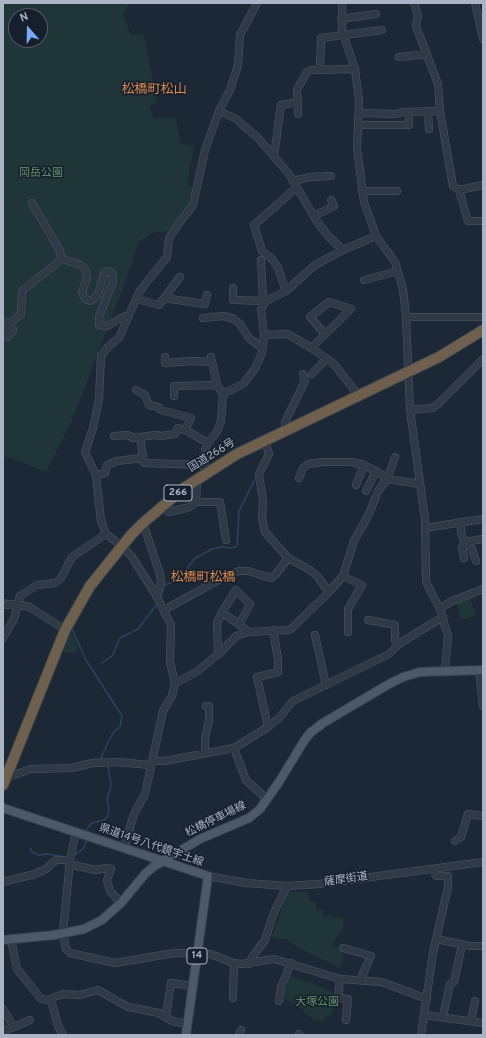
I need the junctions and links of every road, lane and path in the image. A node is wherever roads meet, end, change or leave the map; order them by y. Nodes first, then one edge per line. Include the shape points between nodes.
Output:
1 (257, 3) edge
2 (342, 3) edge
3 (414, 3) edge
4 (475, 3) edge
5 (376, 14) dead end
6 (341, 19) junction
7 (382, 30) dead end
8 (344, 36) junction
9 (483, 39) edge
10 (427, 54) junction
11 (399, 57) dead end
12 (355, 69) junction
13 (320, 70) junction
14 (298, 102) junction
15 (219, 111) junction
16 (409, 112) junction
17 (428, 112) junction
18 (440, 112) junction
19 (358, 113) junction
20 (298, 114) dead end
21 (358, 125) junction
22 (429, 130) dead end
23 (274, 156) junction
24 (331, 176) dead end
25 (295, 185) junction
26 (483, 185) edge
27 (459, 190) junction
28 (397, 191) dead end
29 (362, 192) junction
30 (332, 200) dead end
31 (32, 203) dead end
32 (314, 216) junction
33 (483, 221) edge
34 (376, 236) junction
35 (343, 250) junction
36 (62, 259) junction
37 (261, 260) dead end
38 (398, 271) junction
39 (180, 277) dead end
40 (364, 280) dead end
41 (233, 288) dead end
42 (286, 290) junction
43 (207, 295) dead end
44 (164, 298) junction
45 (136, 299) junction
46 (265, 300) junction
47 (129, 315) junction
48 (406, 317) junction
49 (483, 317) edge
50 (203, 318) dead end
51 (6, 322) edge
52 (483, 330) edge
53 (325, 334) junction
54 (6, 335) edge
55 (264, 335) junction
56 (262, 348) junction
57 (311, 348) junction
58 (326, 358) junction
59 (483, 359) edge
60 (165, 363) dead end
61 (407, 373) junction
62 (303, 374) dead end
63 (312, 374) dead end
64 (217, 385) junction
65 (136, 390) dead end
66 (223, 394) junction
67 (174, 396) dead end
68 (359, 396) junction
69 (410, 410) junction
70 (185, 430) junction
71 (286, 432) junction
72 (114, 436) dead end
73 (140, 437) junction
74 (265, 441) junction
75 (208, 443) junction
76 (395, 457) dead end
77 (143, 458) junction
78 (364, 465) junction
79 (376, 471) junction
80 (202, 473) junction
81 (96, 475) junction
82 (299, 478) dead end
83 (386, 478) junction
84 (420, 484) junction
85 (356, 485) dead end
86 (366, 491) dead end
87 (196, 502) junction
88 (160, 508) junction
89 (483, 519) edge
90 (460, 522) junction
91 (143, 523) junction
92 (425, 528) junction
93 (106, 534) junction
94 (482, 539) edge
95 (226, 540) dead end
96 (468, 544) junction
97 (122, 546) junction
98 (288, 558) junction
99 (464, 558) dead end
100 (476, 561) dead end
101 (343, 576) junction
102 (483, 589) edge
103 (329, 592) junction
104 (158, 599) junction
105 (17, 604) junction
106 (3, 605) edge
107 (440, 609) junction
108 (164, 610) junction
109 (222, 612) junction
110 (443, 617) junction
111 (368, 620) dead end
112 (3, 622) edge
113 (240, 623) junction
114 (11, 625) junction
115 (65, 630) junction
116 (273, 630) junction
117 (249, 632) junction
118 (348, 632) dead end
119 (315, 636) dead end
120 (3, 638) edge
121 (400, 643) junction
122 (218, 655) junction
123 (445, 670) junction
124 (481, 670) edge
125 (175, 683) junction
126 (326, 685) junction
127 (206, 706) dead end
128 (483, 706) edge
129 (268, 727) junction
130 (234, 748) junction
131 (205, 753) junction
132 (150, 765) junction
133 (4, 781) edge
134 (268, 800) junction
135 (3, 808) edge
136 (483, 816) edge
137 (76, 832) junction
138 (455, 841) dead end
139 (124, 848) junction
140 (70, 859) junction
141 (164, 860) junction
142 (483, 862) edge
143 (433, 869) junction
144 (208, 876) junction
145 (3, 882) edge
146 (287, 886) junction
147 (121, 902) junction
148 (63, 933) junction
149 (436, 939) junction
150 (7, 940) edge
151 (462, 945) junction
152 (483, 946) edge
153 (343, 948) dead end
154 (198, 953) junction
155 (234, 963) junction
156 (249, 964) junction
157 (291, 964) junction
158 (340, 979) junction
159 (360, 980) junction
160 (194, 986) junction
161 (233, 998) dead end
162 (426, 999) junction
163 (51, 1000) junction
164 (279, 1001) dead end
165 (475, 1001) dead end
166 (3, 1009) edge
167 (424, 1015) junction
168 (166, 1016) junction
169 (443, 1016) junction
170 (30, 1020) dead end
171 (346, 1020) dead end
172 (471, 1021) junction
173 (188, 1024) junction
174 (483, 1024) edge
175 (14, 1027) junction
176 (3, 1031) edge
177 (63, 1035) edge
178 (186, 1035) edge
179 (421, 1035) edge

1 - 15 street via 240,35 238,65 230,90
2 - 6 street
3 - 10 street via 418,16 416,26
4 - 9 street
5 - 6 street
6 - 8 street
7 - 8 street
8 - 12 street
8 - 13 street via 321,38
10 - 11 street
10 - 18 street via 438,84
12 - 13 street
12 - 19 street
13 - 14 street via 311,70 302,78 297,90
14 - 20 street
14 - 23 street via 281,104
15 - 23 street via 242,123
15 - 45 street via 205,150 194,205 169,238 167,257
16 - 17 street
16 - 19 street
16 - 21 street via 409,125
17 - 18 street
17 - 22 street
18 - 27 street via 453,186
19 - 21 street
21 - 29 street via 357,148
23 - 25 street
24 - 25 street via 310,177
25 - 32 street
25 - 42 street via 254,225 262,251 278,268
26 - 27 street
27 - 33 street via 468,221
28 - 29 street
29 - 34 street
30 - 32 street via 334,206
31 - 36 street via 59,249
32 - 35 street via 328,237
34 - 35 street
34 - 38 street via 395,262
35 - 42 street via 315,265
36 - 47 street via 81,265 86,271 87,279 82,292 85,299 92,301 98,295 104,273 112,273 113,281 99,317 99,325 108,326
36 - 51 street via 22,291 21,314
37 - 46 street
38 - 40 street
38 - 48 street
39 - 44 street
41 - 46 street via 233,300
42 - 46 street
43 - 44 street via 205,304
44 - 45 street via 159,306
45 - 47 street
46 - 55 street via 261,309
47 - 81 street via 119,338 101,356 97,406 85,452
48 - 49 street
48 - 61 street
50 - 56 street via 232,318 240,324 249,338
51 - 54 street
52 - 61 highway, 国道266号 / 266
53 - 53 street via 330,329 351,309 329,302 310,317
53 - 57 street
55 - 56 street
55 - 57 street via 288,334
56 - 66 street via 254,369 243,384
57 - 58 street
58 - 63 street
58 - 68 street
59 - 69 street via 433,408
60 - 64 street via 212,359
61 - 68 highway, 国道266号 / 266
61 - 69 street
62 - 71 street via 306,381 285,422
64 - 66 street
64 - 67 street via 174,386
65 - 70 street via 145,395 148,405 191,418
66 - 75 street via 221,421 217,432
68 - 71 highway, 国道266号 / 266
69 - 84 street
70 - 73 street via 178,428 175,434
70 - 75 street
71 - 74 highway, 国道266号 / 266
72 - 73 street
73 - 77 street
74 - 80 highway, 国道266号 / 266
74 - 98 street via 269,454 259,474 263,526 273,543
75 - 80 street
76 - 83 street
77 - 80 street via 144,463
77 - 81 street via 117,461 107,465 105,473
78 - 79 street
78 - 82 street via 352,462 308,464 303,468
78 - 85 street
79 - 83 street
79 - 86 street
80 - 87 street
80 - 88 highway, 国道266号 / 266
81 - 93 street via 101,521
83 - 84 street
83 - 101 street via 354,541
84 - 92 street
87 - 88 street via 190,507 169,512
87 - 95 street via 220,502
88 - 91 highway, 国道266号 / 266
89 - 90 street
90 - 92 street
90 - 96 street via 462,537
91 - 97 highway, 国道266号 / 266
91 - 104 street via 160,574
92 - 107 street via 426,582
93 - 97 street
93 - 105 street via 72,557 55,583 40,584 31,588 20,596
94 - 96 street
96 - 99 street via 462,546
96 - 100 street
97 - 104 street via 132,557
97 - 115 highway, 国道266号 / 266 via 90,586
98 - 103 street via 310,570
98 - 108 street via 271,578 239,571
101 - 103 street
101 - 118 street via 362,585 348,609
102 - 107 street via 450,602
103 - 116 street via 290,630
104 - 108 street
105 - 106 street
105 - 114 street
105 - 115 street via 30,607
107 - 110 street
108 - 125 street via 172,624 170,662
109 - 113 street
109 - 113 street via 236,590 250,604
109 - 122 street via 217,623
110 - 121 street
110 - 123 street via 448,636
111 - 121 street via 395,625 395,640
112 - 114 street
113 - 117 street
114 - 120 street
115 - 133 highway, 国道266号 / 266
116 - 117 street
116 - 129 street via 278,672 257,677
117 - 122 street via 236,636
119 - 126 street
121 - 126 street via 389,654
122 - 125 street via 195,673
123 - 124 main road, 松橋停車場線
123 - 134 main road, 松橋停車場線 via 420,672 403,677 323,723 304,741
124 - 128 street
125 - 132 street via 164,711
126 - 129 street via 293,702
127 - 131 street via 209,706 209,721
129 - 130 street
130 - 131 street
130 - 134 street via 246,780
131 - 132 street via 154,762
132 - 133 street via 118,762 71,768 31,769
132 - 139 street via 145,794 134,814
134 - 141 main road, 松橋停車場線 via 249,818 200,839
135 - 137 main road, 県道14号八代鏡宇土線
136 - 138 street via 468,814 461,837
137 - 139 main road, 県道14号八代鏡宇土線
137 - 140 street
139 - 141 main road, 県道14号八代鏡宇土線
140 - 145 street via 56,860 35,874
140 - 147 street via 95,870 111,869 108,885 112,895
140 - 148 street
141 - 144 main road, 県道14号八代鏡宇土線
141 - 147 main road, 松橋停車場線 via 145,874
142 - 143 street, 薩摩街道
143 - 146 street, 薩摩街道
143 - 149 street via 436,876 445,875 449,879
144 - 146 street, 薩摩街道 via 246,883
144 - 154 main road, 県道14号八代鏡宇土線 / 14
146 - 156 street via 273,915 265,940
147 - 148 main road, 松橋停車場線 via 94,925
148 - 150 main road, 松橋停車場線
148 - 154 street via 68,951 106,962 126,962 167,953
149 - 151 street
149 - 162 street
150 - 163 street via 17,969 37,996
151 - 152 street
151 - 169 street
153 - 159 street via 371,956
154 - 155 street via 210,954
154 - 160 main road, 県道14号八代鏡宇土線 / 14
155 - 156 street
155 - 161 street
156 - 157 street via 274,959
157 - 158 street
157 - 164 street via 281,987
158 - 159 street
158 - 171 street via 338,998 348,999
159 - 162 street via 382,982
160 - 168 street via 171,983
160 - 173 main road, 県道14号八代鏡宇土線 / 14
162 - 167 street
163 - 168 street via 64,994 80,995 98,990 128,1007
163 - 177 street via 55,1019
165 - 172 street
166 - 175 street
167 - 169 street
167 - 179 street
168 - 173 street via 172,1021
169 - 172 street
170 - 175 street
172 - 174 street
173 - 178 main road, 県道14号八代鏡宇土線 / 14
175 - 176 street

